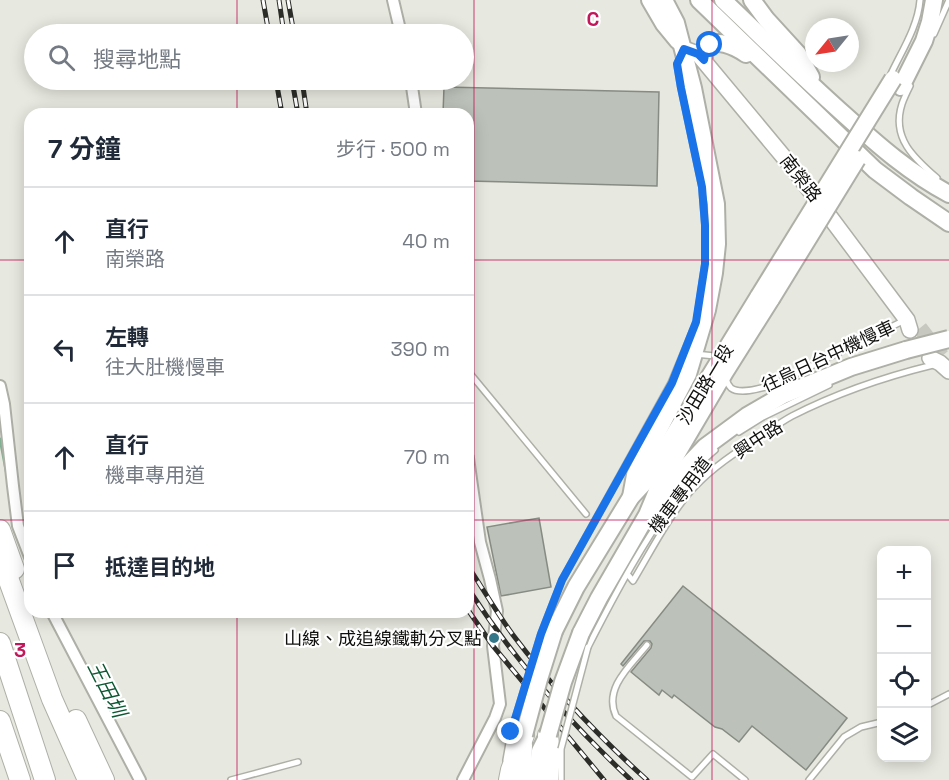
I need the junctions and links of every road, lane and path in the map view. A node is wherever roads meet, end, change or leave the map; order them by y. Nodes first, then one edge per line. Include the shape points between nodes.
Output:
1 (393, 0) edge
2 (650, 0) edge
3 (664, 0) edge
4 (699, 0) edge
5 (723, 0) edge
6 (754, 0) edge
7 (922, 0) edge
8 (934, 0) edge
9 (949, 0) edge
10 (399, 24) edge
11 (684, 49) junction
12 (925, 55) dead end
13 (704, 60) junction
14 (770, 68) junction
15 (899, 82) junction
16 (412, 90) edge
17 (818, 91) junction
18 (415, 108) edge
19 (949, 189) edge
20 (949, 194) edge
21 (949, 223) edge
22 (762, 296) junction
23 (912, 326) joint
24 (949, 339) edge
25 (688, 354) junction
26 (931, 358) edge
27 (864, 370) dead end
28 (725, 372) junction
29 (474, 377) edge
30 (836, 382) dead end
31 (0, 386) edge
32 (730, 438) dead end
33 (721, 445) dead end
34 (630, 497) junction
35 (474, 500) edge
36 (586, 514) dead end
37 (647, 515) junction
38 (0, 530) edge
39 (24, 542) edge
40 (0, 556) edge
41 (628, 576) dead end
42 (24, 595) edge
43 (33, 618) edge
44 (55, 618) edge
45 (548, 633) junction
46 (584, 640) junction
47 (0, 643) edge
48 (647, 645) dead end
49 (949, 694) edge
50 (931, 704) edge
51 (0, 721) edge
52 (877, 723) edge
53 (518, 734) junction
54 (555, 742) junction
55 (298, 762) dead end
56 (506, 775) edge
57 (20, 780) edge
58 (45, 780) edge
59 (88, 780) edge
60 (104, 780) edge
61 (140, 780) edge
62 (231, 780) edge
63 (463, 780) edge
64 (523, 780) edge
65 (536, 780) edge
66 (548, 780) edge
67 (561, 780) edge
68 (745, 780) edge
69 (809, 780) edge

1 - 10 street
2 - 11 main road
3 - 11 main road
4 - 14 main road
5 - 17 main road
6 - 17 main road via 798,54
7 - 15 main road, 沙田路一段
8 - 15 main road, 沙田路一段 via 924,41
9 - 12 lane
11 - 13 street, 南榮路
11 - 25 main road via 716,204 717,244 708,310
13 - 14 main road via 710,45 729,44
13 - 23 street, 南榮路 via 797,172
14 - 21 main road via 875,170
15 - 19 lane via 903,143
15 - 22 main road, 沙田路一段, bridge
16 - 18 street
17 - 20 main road via 888,153
22 - 25 lane via 715,356
22 - 28 main road, 沙田路一段
22 - 34 main road, 沙田路一段 via 645,482
23 - 28 lane, 往烏日台中機慢車 via 754,390 732,388
24 - 26 main road, 沙田路一段, bridge
25 - 34 main road via 688,374 635,475
25 - 45 lane via 562,580
26 - 27 lane via 880,364
26 - 37 main road, 沙田路一段 via 851,367 783,395 705,447
26 - 41 lane, 興中路 via 791,417 735,452 690,492 633,580
28 - 37 main road, 沙田路一段 via 662,479
29 - 36 lane
30 - 32 lane via 763,417
31 - 39 street via 18,526
33 - 46 lane, 機車專用道 via 661,516
34 - 45 main road, 沙田路一段
35 - 63 street via 497,611 494,646 500,705
37 - 46 main road, 沙田路一段 via 598,598
38 - 42 highway
40 - 59 highway via 52,699
43 - 60 highway
44 - 61 street
45 - 53 main road, 沙田路一段, bridge via 539,679
46 - 54 main road, 沙田路一段, bridge via 563,682
47 - 58 highway
48 - 68 lane via 621,676 612,695 616,716 692,777 713,754
49 - 50 lane
51 - 57 highway
52 - 69 lane via 844,737
53 - 56 highway via 511,770
53 - 64 main road, 沙田路一段
54 - 65 main road, 沙田路一段 via 540,751
54 - 66 highway
54 - 67 lane
55 - 62 lane

